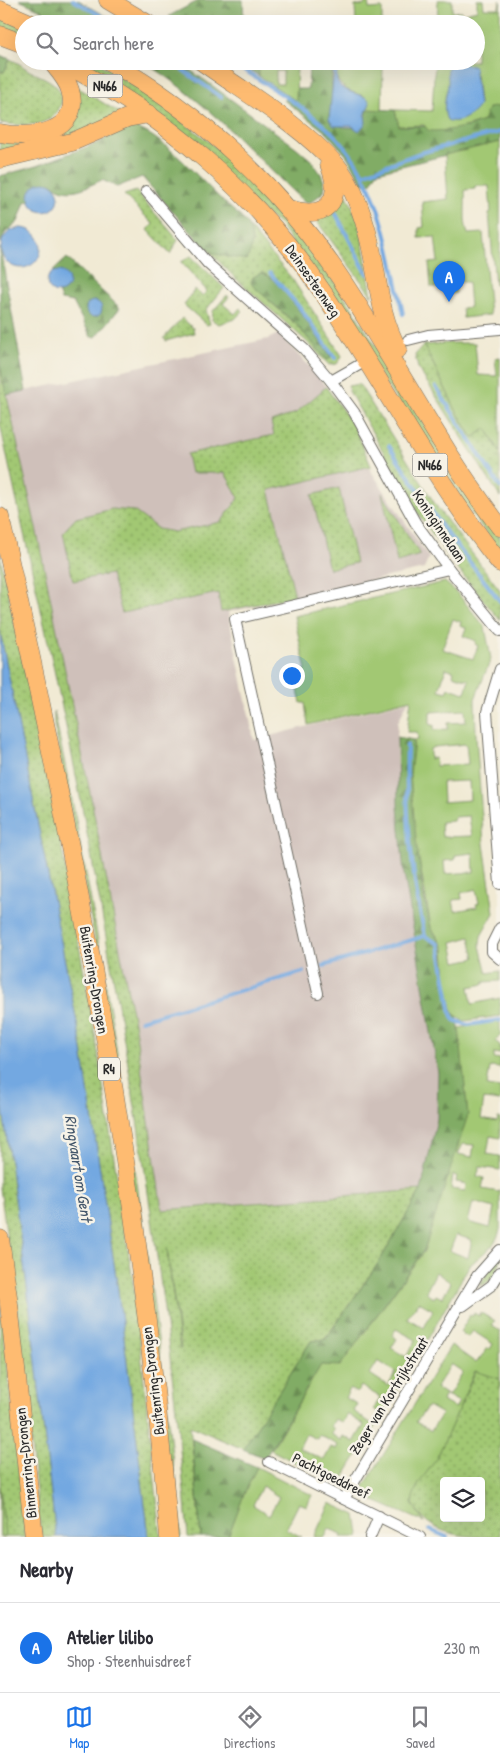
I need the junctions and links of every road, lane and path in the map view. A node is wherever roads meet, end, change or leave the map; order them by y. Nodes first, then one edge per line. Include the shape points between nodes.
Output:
1 (108, 0) edge
2 (0, 10) edge
3 (133, 15) edge
4 (15, 17) edge
5 (0, 35) edge
6 (15, 41) edge
7 (57, 70) edge
8 (75, 70) edge
9 (122, 70) edge
10 (214, 70) edge
11 (149, 114) junction
12 (0, 133) edge
13 (326, 157) junction
14 (0, 159) edge
15 (146, 191) dead end
16 (288, 209) junction
17 (500, 329) edge
18 (408, 340) dead end
19 (366, 361) junction
20 (331, 382) junction
21 (418, 403) junction
22 (0, 517) edge
23 (500, 527) edge
24 (500, 564) edge
25 (449, 569) junction
26 (500, 631) edge
27 (500, 669) edge
28 (497, 817) edge
29 (500, 884) edge
30 (500, 928) edge
31 (500, 959) edge
32 (318, 994) dead end
33 (0, 1239) edge
34 (500, 1250) edge
35 (500, 1272) edge
36 (460, 1308) junction
37 (269, 1462) dead end
38 (344, 1499) junction
39 (379, 1516) junction
40 (34, 1537) edge
41 (169, 1537) edge
42 (370, 1537) edge
43 (420, 1537) edge

1 - 3 highway
2 - 4 highway
5 - 6 highway
7 - 12 highway via 70,89 72,100 59,127 38,134 17,136
8 - 11 highway, Deinsesteenweg / N466
9 - 16 highway, Deinsesteenweg / N466 via 162,95 221,142
10 - 13 highway via 297,130
11 - 14 highway via 127,118 72,142
11 - 19 highway, Deinsesteenweg / N466 via 206,160 261,212 322,291
13 - 16 highway via 335,179 334,197 320,212 310,214
13 - 21 highway via 337,166 359,206 372,250 388,332 416,384
15 - 20 street, Koninginnelaan via 208,264 304,349
16 - 21 highway, Deinsesteenweg / N466 via 340,278
17 - 18 street via 428,335
19 - 20 street
19 - 24 highway, Deinsesteenweg / N466 via 435,473
20 - 25 street, Koninginnelaan via 354,412 415,522
21 - 23 highway, Deinsesteenweg / N466
22 - 41 highway, Buitenring-Drongen / R4 via 62,805 105,1044 154,1380
25 - 26 street, Koninginnelaan
25 - 32 street via 236,619
27 - 28 street via 487,712
28 - 29 street
30 - 31 street via 492,944 492,952
33 - 40 highway, Binnenring-Drongen
34 - 36 street, Zeger van Kortrijkstraat via 477,1276
35 - 36 street, Zeger van Kortrijkstraat via 492,1285
36 - 38 street, Zeger van Kortrijkstraat
37 - 38 street, Pachtgoeddreef
38 - 39 street, Pachtgoeddreef
39 - 42 street, Pachtgoeddreef
39 - 43 street, Pachtgoeddreef

